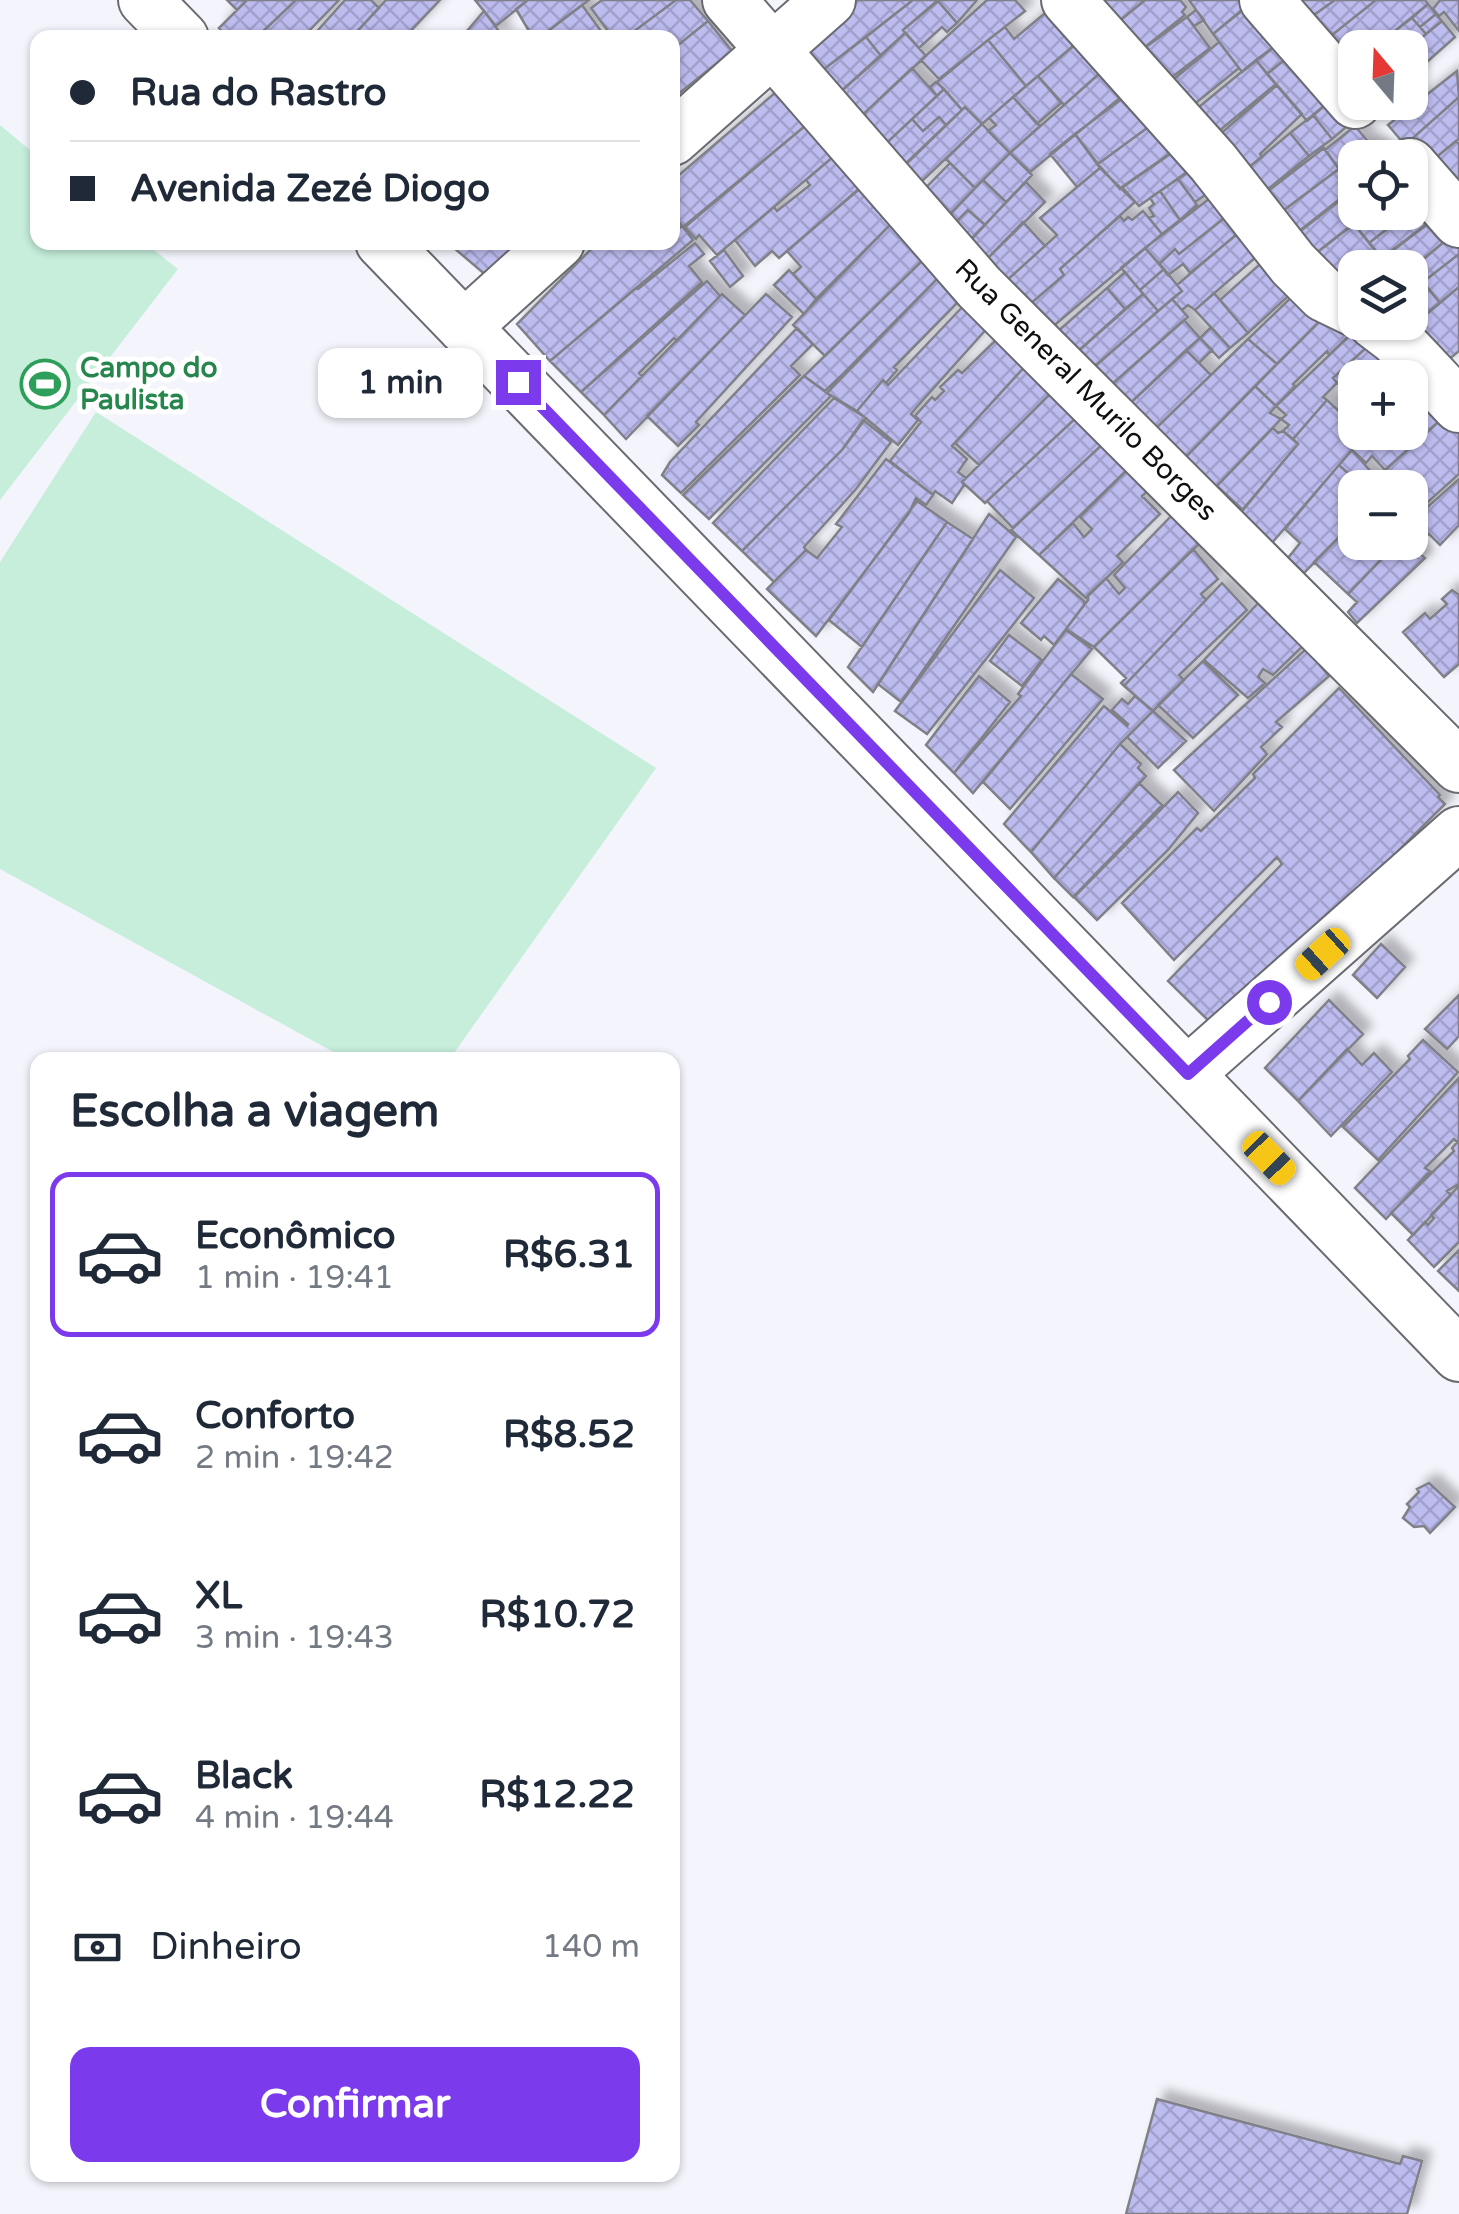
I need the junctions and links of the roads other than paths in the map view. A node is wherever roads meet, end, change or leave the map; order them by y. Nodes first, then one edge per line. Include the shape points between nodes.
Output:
1 (145, 0) edge
2 (729, 0) edge
3 (829, 0) edge
4 (1068, 0) edge
5 (1266, 0) edge
6 (174, 30) edge
7 (773, 49) junction
8 (1338, 83) edge
9 (1371, 120) edge
10 (680, 132) edge
11 (1388, 140) edge
12 (1428, 186) edge
13 (1459, 221) edge
14 (390, 250) edge
15 (549, 250) edge
16 (1338, 302) edge
17 (464, 327) junction
18 (1397, 340) edge
19 (1459, 406) edge
20 (1459, 766) edge
21 (1459, 833) edge
22 (1188, 1074) junction
23 (1459, 1355) edge

1 - 6 street
2 - 7 street, Rua General Murilo Borges
3 - 7 street
4 - 16 street via 1213,162 1293,264
5 - 8 street
7 - 10 street
7 - 20 street, Rua General Murilo Borges via 979,287
9 - 11 street
12 - 13 street
14 - 17 street
15 - 17 street
17 - 22 street
18 - 19 street
21 - 22 street
22 - 23 street

